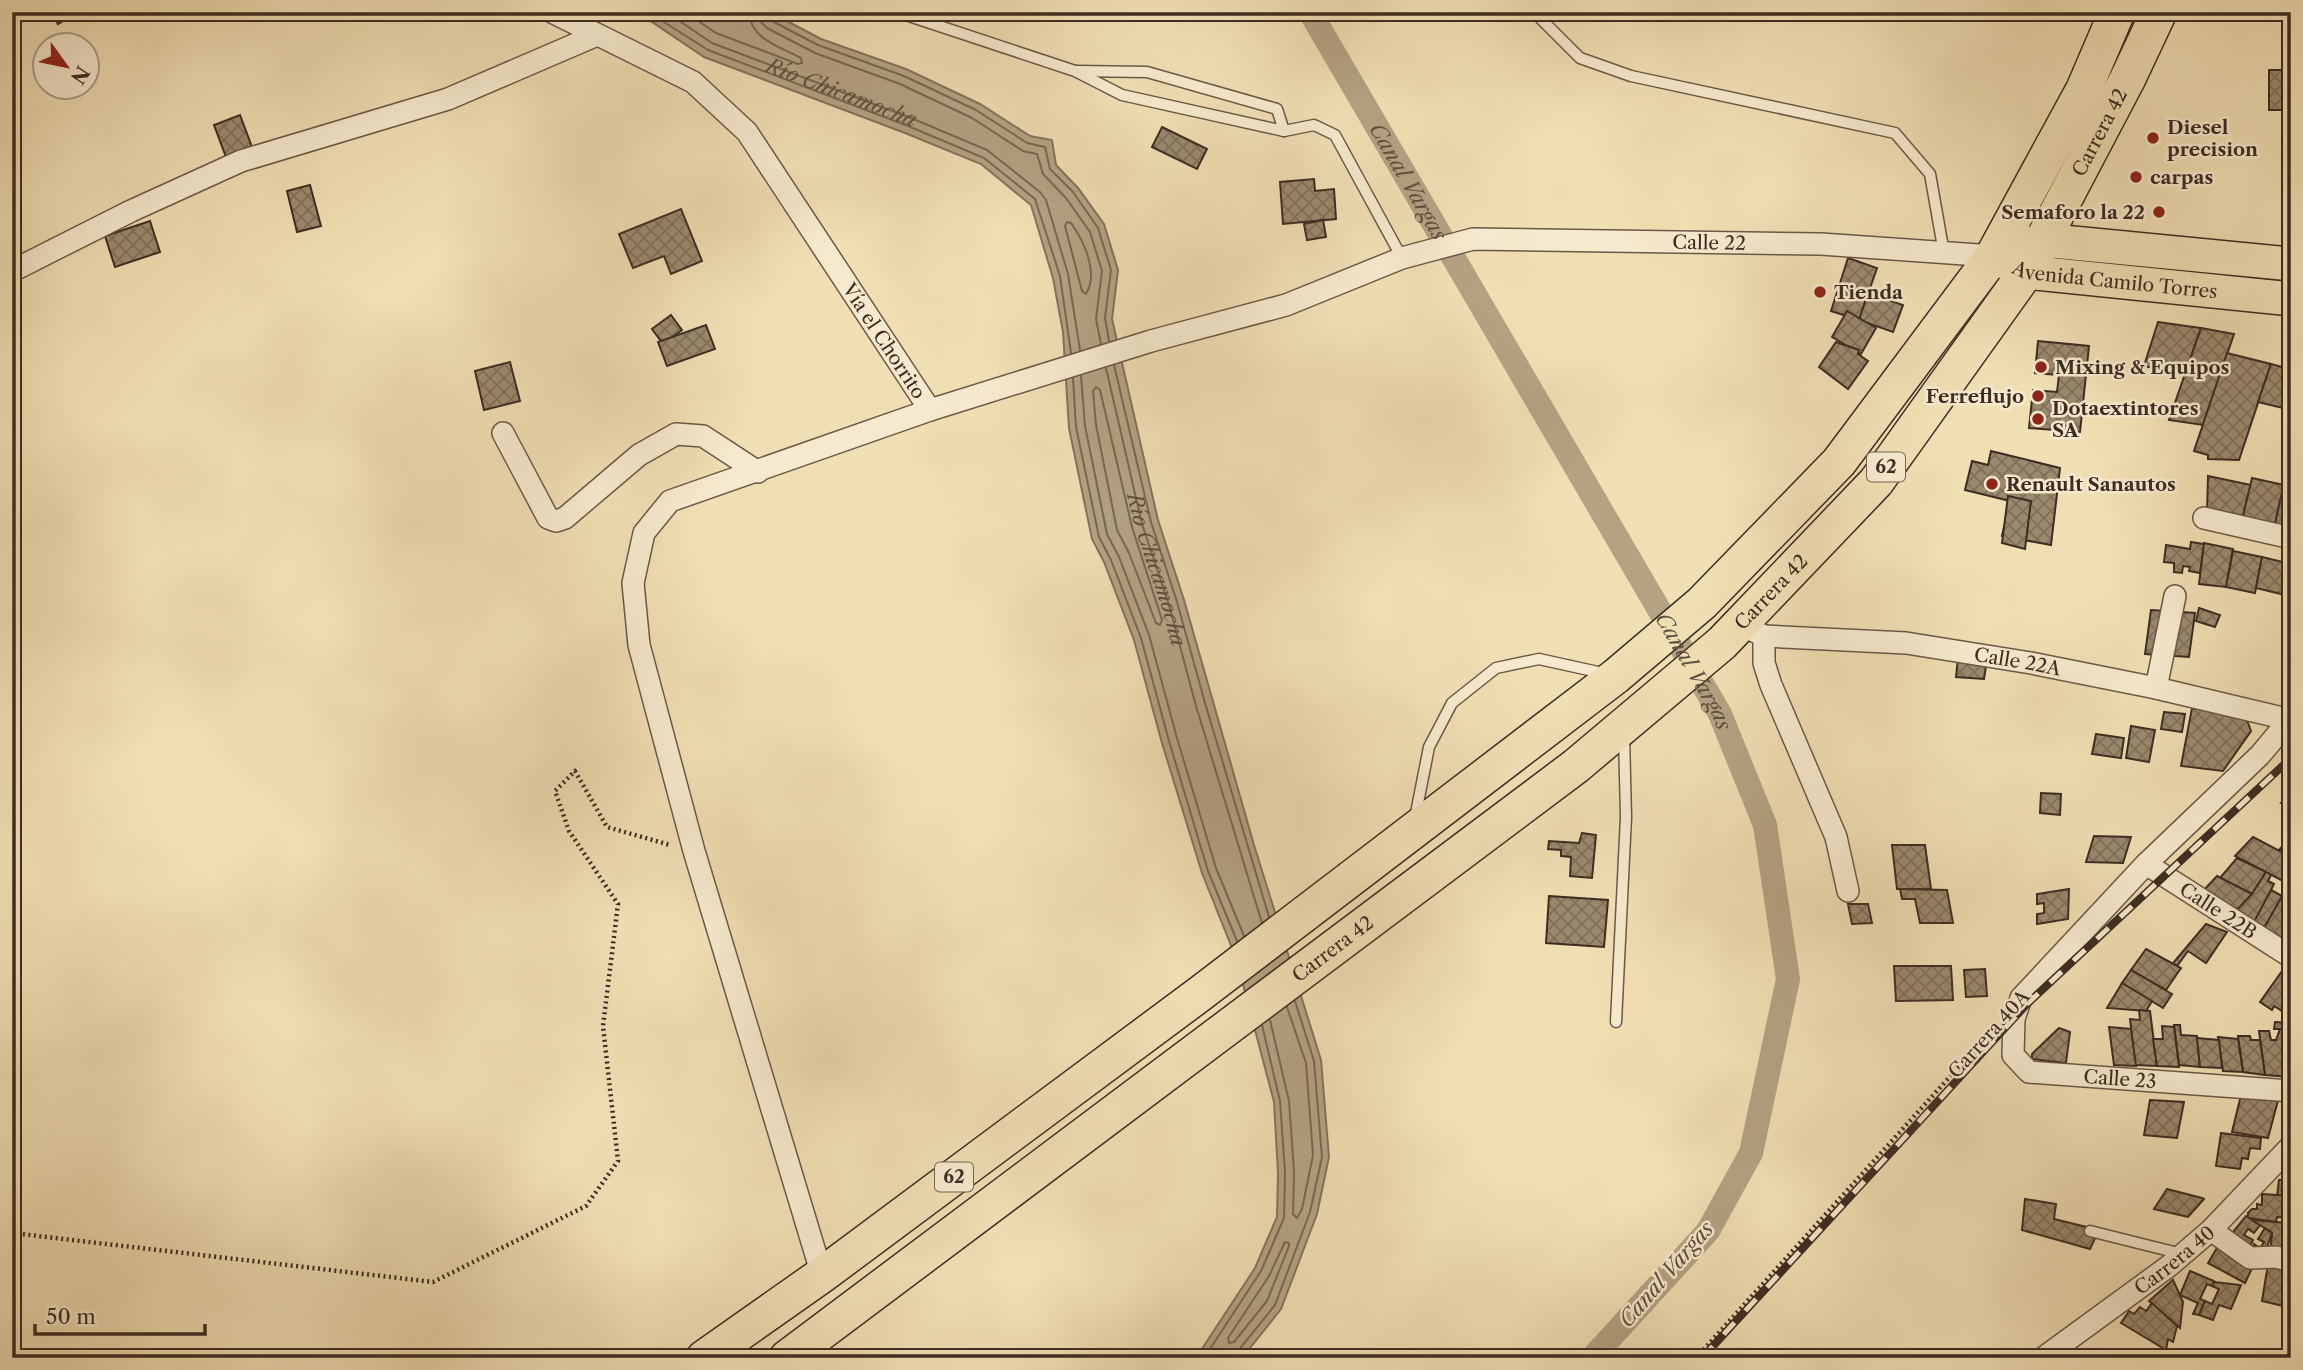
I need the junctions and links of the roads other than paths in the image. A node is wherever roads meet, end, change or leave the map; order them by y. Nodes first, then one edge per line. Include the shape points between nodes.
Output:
1 (552, 12) edge
2 (897, 12) edge
3 (1534, 12) edge
4 (2117, 12) edge
5 (2159, 12) edge
6 (597, 34) junction
7 (1075, 71) junction
8 (1284, 131) junction
9 (2042, 240) junction
10 (1428, 251) joint
11 (1944, 253) junction
12 (1993, 256) junction
13 (1402, 258) junction
14 (2291, 264) edge
15 (12, 271) edge
16 (2026, 272) junction
17 (2291, 299) edge
18 (930, 410) junction
19 (503, 433) dead end
20 (758, 472) junction
21 (2204, 518) dead end
22 (2291, 538) edge
23 (2175, 596) dead end
24 (1742, 634) junction
25 (1616, 676) junction
26 (2156, 688) junction
27 (2290, 719) edge
28 (1624, 726) junction
29 (1412, 831) junction
30 (2146, 864) junction
31 (1848, 891) dead end
32 (2291, 957) edge
33 (2021, 998) joint
34 (1616, 1022) dead end
35 (2291, 1091) edge
36 (2291, 1146) edge
37 (2211, 1230) junction
38 (2090, 1231) dead end
39 (2182, 1254) junction
40 (2291, 1261) edge
41 (822, 1275) junction
42 (704, 1358) edge
43 (787, 1358) edge
44 (2043, 1358) edge

1 - 6 street, Vía el Chorrito
2 - 7 lane
3 - 11 lane via 1580,58 1631,76 1895,133 1930,174
4 - 12 highway, Carrera 42 / 62 via 2084,89
5 - 9 highway, Carrera 42 / 62
6 - 15 street via 449,99 242,161
6 - 18 street, Vía el Chorrito via 693,82 747,132
7 - 8 lane via 1122,95
7 - 8 lane via 1147,72 1277,109
8 - 13 lane via 1314,125 1335,135
9 - 12 main road, Avenida Camilo Torres
9 - 14 main road, Avenida Camilo Torres
9 - 16 highway, Carrera 42 / 62
10 - 11 street, Calle 22 via 1473,239 1821,244
10 - 13 street, Vía el Chorrito
11 - 12 street, Calle 22
12 - 16 main road, Avenida Camilo Torres
12 - 25 highway, Carrera 42 / 62 via 1839,462 1702,603
13 - 18 street, Vía el Chorrito via 1286,305 1151,341
16 - 17 main road, Avenida Camilo Torres
16 - 24 highway, Carrera 42 / 62 via 1876,482
18 - 20 street
19 - 20 street via 548,518 556,521 639,455 676,434 703,436
20 - 41 street via 670,501 644,533 633,583 639,645 694,851
21 - 22 street
23 - 26 street
24 - 26 street, Calle 22A via 1906,643
24 - 28 highway, Carrera 42 / 62
24 - 31 street via 1764,663 1836,837
25 - 29 highway, Carrera 42 / 62
25 - 29 lane via 1539,659 1496,668 1452,703 1429,747
26 - 27 street, Calle 22A
27 - 30 street, Carrera 40A via 2260,755
28 - 34 lane via 1626,817
28 - 43 highway, Carrera 42 / 62
29 - 41 highway, Carrera 42 / 62
30 - 32 street, Calle 22B
30 - 33 street, Carrera 40A
33 - 35 street, Calle 23 via 2014,1019 2013,1055 2029,1072
36 - 37 street, Carrera 40
37 - 39 street, Carrera 40
37 - 40 street via 2250,1258
38 - 39 lane
39 - 44 street, Carrera 40
41 - 42 highway, 62

